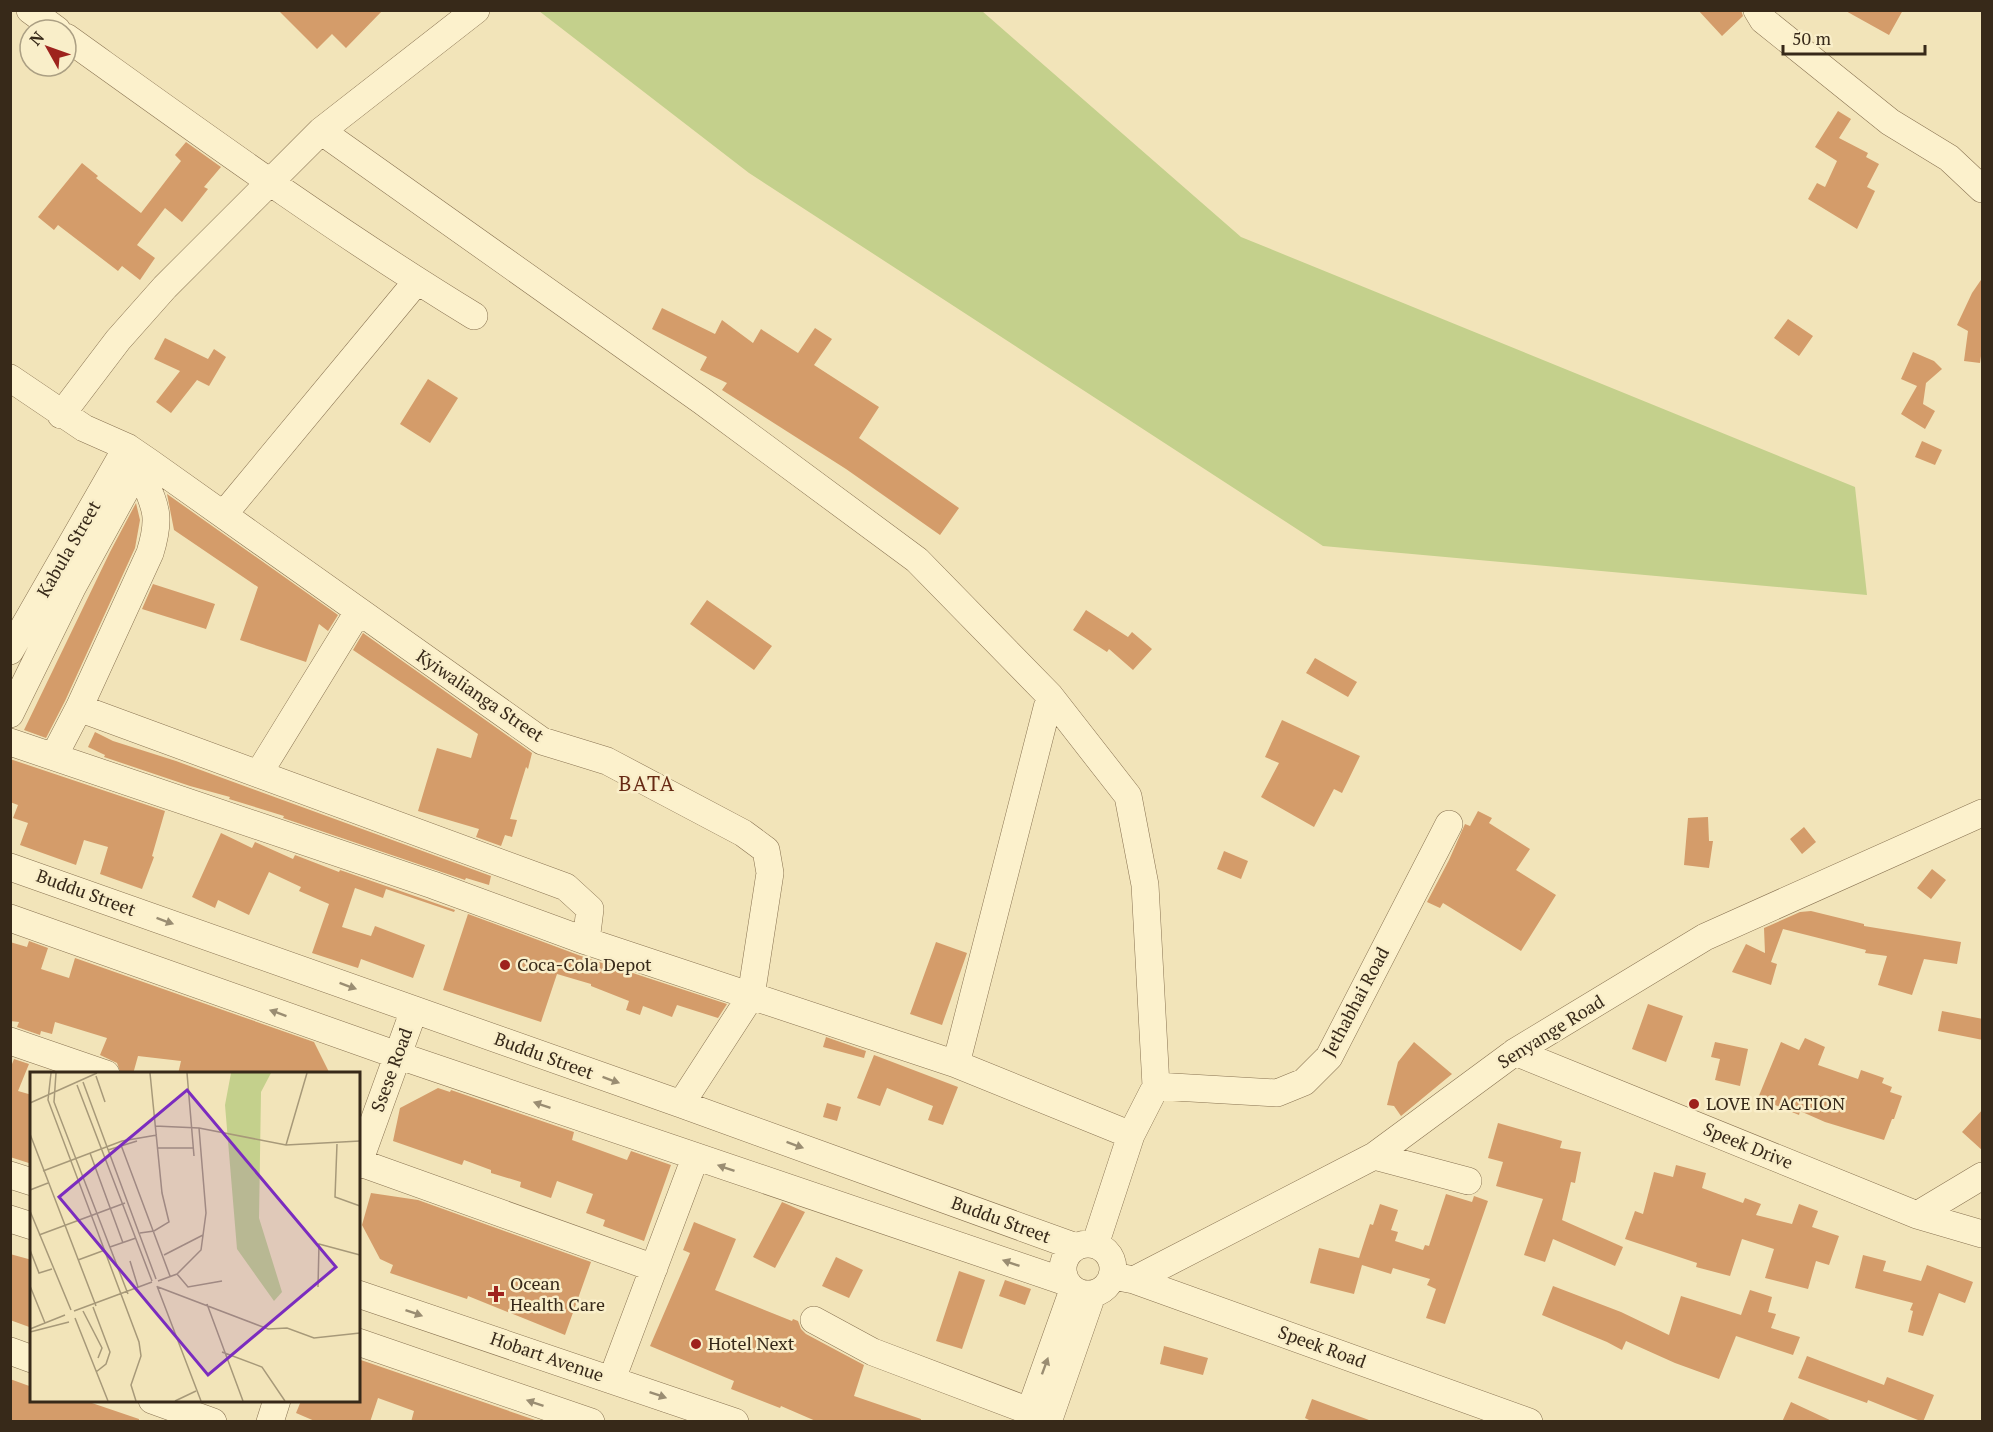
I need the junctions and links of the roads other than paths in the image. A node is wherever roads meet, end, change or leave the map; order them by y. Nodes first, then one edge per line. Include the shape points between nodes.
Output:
1 (476, 10) edge
2 (1757, 10) edge
3 (78, 46) edge
4 (321, 131) junction
5 (269, 182) junction
6 (1983, 189) edge
7 (417, 281) junction
8 (474, 316) dead end
9 (10, 378) edge
10 (61, 415) junction
11 (139, 460) junction
12 (224, 514) junction
13 (358, 612) junction
14 (10, 651) edge
15 (1050, 696) junction
16 (79, 708) junction
17 (10, 714) edge
18 (10, 742) edge
19 (54, 756) junction
20 (259, 773) junction
21 (1983, 813) edge
22 (1449, 824) dead end
23 (10, 867) edge
24 (10, 918) edge
25 (586, 941) junction
26 (751, 996) junction
27 (414, 1010) junction
28 (10, 1041) edge
29 (1515, 1052) junction
30 (397, 1055) junction
31 (956, 1064) junction
32 (100, 1072) edge
33 (1156, 1086) junction
34 (681, 1104) junction
35 (1131, 1135) junction
36 (1374, 1156) junction
37 (695, 1158) junction
38 (360, 1160) edge
39 (360, 1163) edge
40 (10, 1175) edge
41 (1983, 1176) edge
42 (1468, 1180) dead end
43 (30, 1181) edge
44 (1917, 1215) junction
45 (10, 1218) edge
46 (30, 1225) edge
47 (1983, 1234) edge
48 (1086, 1246) junction
49 (654, 1268) junction
50 (1124, 1278) junction
51 (1077, 1289) junction
52 (360, 1295) edge
53 (814, 1320) dead end
54 (360, 1343) edge
55 (10, 1351) edge
56 (30, 1358) edge
57 (612, 1379) junction
58 (155, 1402) edge
59 (278, 1402) edge
60 (1034, 1418) edge
61 (213, 1422) edge
62 (270, 1422) edge
63 (591, 1422) edge
64 (735, 1422) edge
65 (1529, 1422) edge

1 - 4 street
2 - 6 street via 1763,20 1890,122 1949,158
3 - 5 street
4 - 5 street
4 - 15 street via 702,401 917,560
5 - 7 street
5 - 10 street via 157,296
7 - 8 street
7 - 12 street
9 - 10 street, Kyiwalianga Street
10 - 11 street, Kyiwalianga Street
11 - 12 street, Kyiwalianga Street
11 - 14 street, Kabula Street
11 - 16 street via 157,511 156,532
11 - 17 street
12 - 13 street, Kyiwalianga Street
13 - 20 street
13 - 26 street, Kyiwalianga Street via 542,741 607,761 766,849 770,873
15 - 31 street
15 - 33 street via 1128,796 1145,885
16 - 19 street
16 - 20 street
18 - 19 street
19 - 25 street
20 - 25 street via 566,887 590,909
21 - 29 street, Senyange Road via 1705,937
22 - 33 street, Jethabhai Road via 1329,1057 1304,1082 1276,1093
23 -> 27 street, Buddu Street
30 -> 24 street
25 - 26 street
26 - 31 street
26 - 34 street, Kyiwalianga Street
27 - 30 street, Ssese Road
27 -> 34 street, Buddu Street
28 - 32 street
29 - 36 street, Senyange Road
29 - 44 street, Speek Drive
37 -> 30 street
30 - 38 street, Ssese Road
31 - 35 street
33 - 35 street
34 -> 48 street, Buddu Street
35 - 48 street
36 - 42 street
36 - 50 street, Senyange Road
37 - 49 street
51 -> 37 street
39 - 49 street
40 - 43 street
41 - 44 street
44 - 47 street, Speek Drive
45 - 46 street
48 - 50 street via 1104,1249
48 - 51 street via 1068,1254 1064,1263 1063,1272
49 - 57 street
50 - 51 street via 1101,1291
50 - 65 street, Speek Road
51 - 60 street
52 -> 57 street, Hobart Avenue
53 - 60 street via 873,1352
63 -> 54 street
55 - 56 street
57 -> 64 street, Hobart Avenue
58 - 61 street
59 - 62 street

